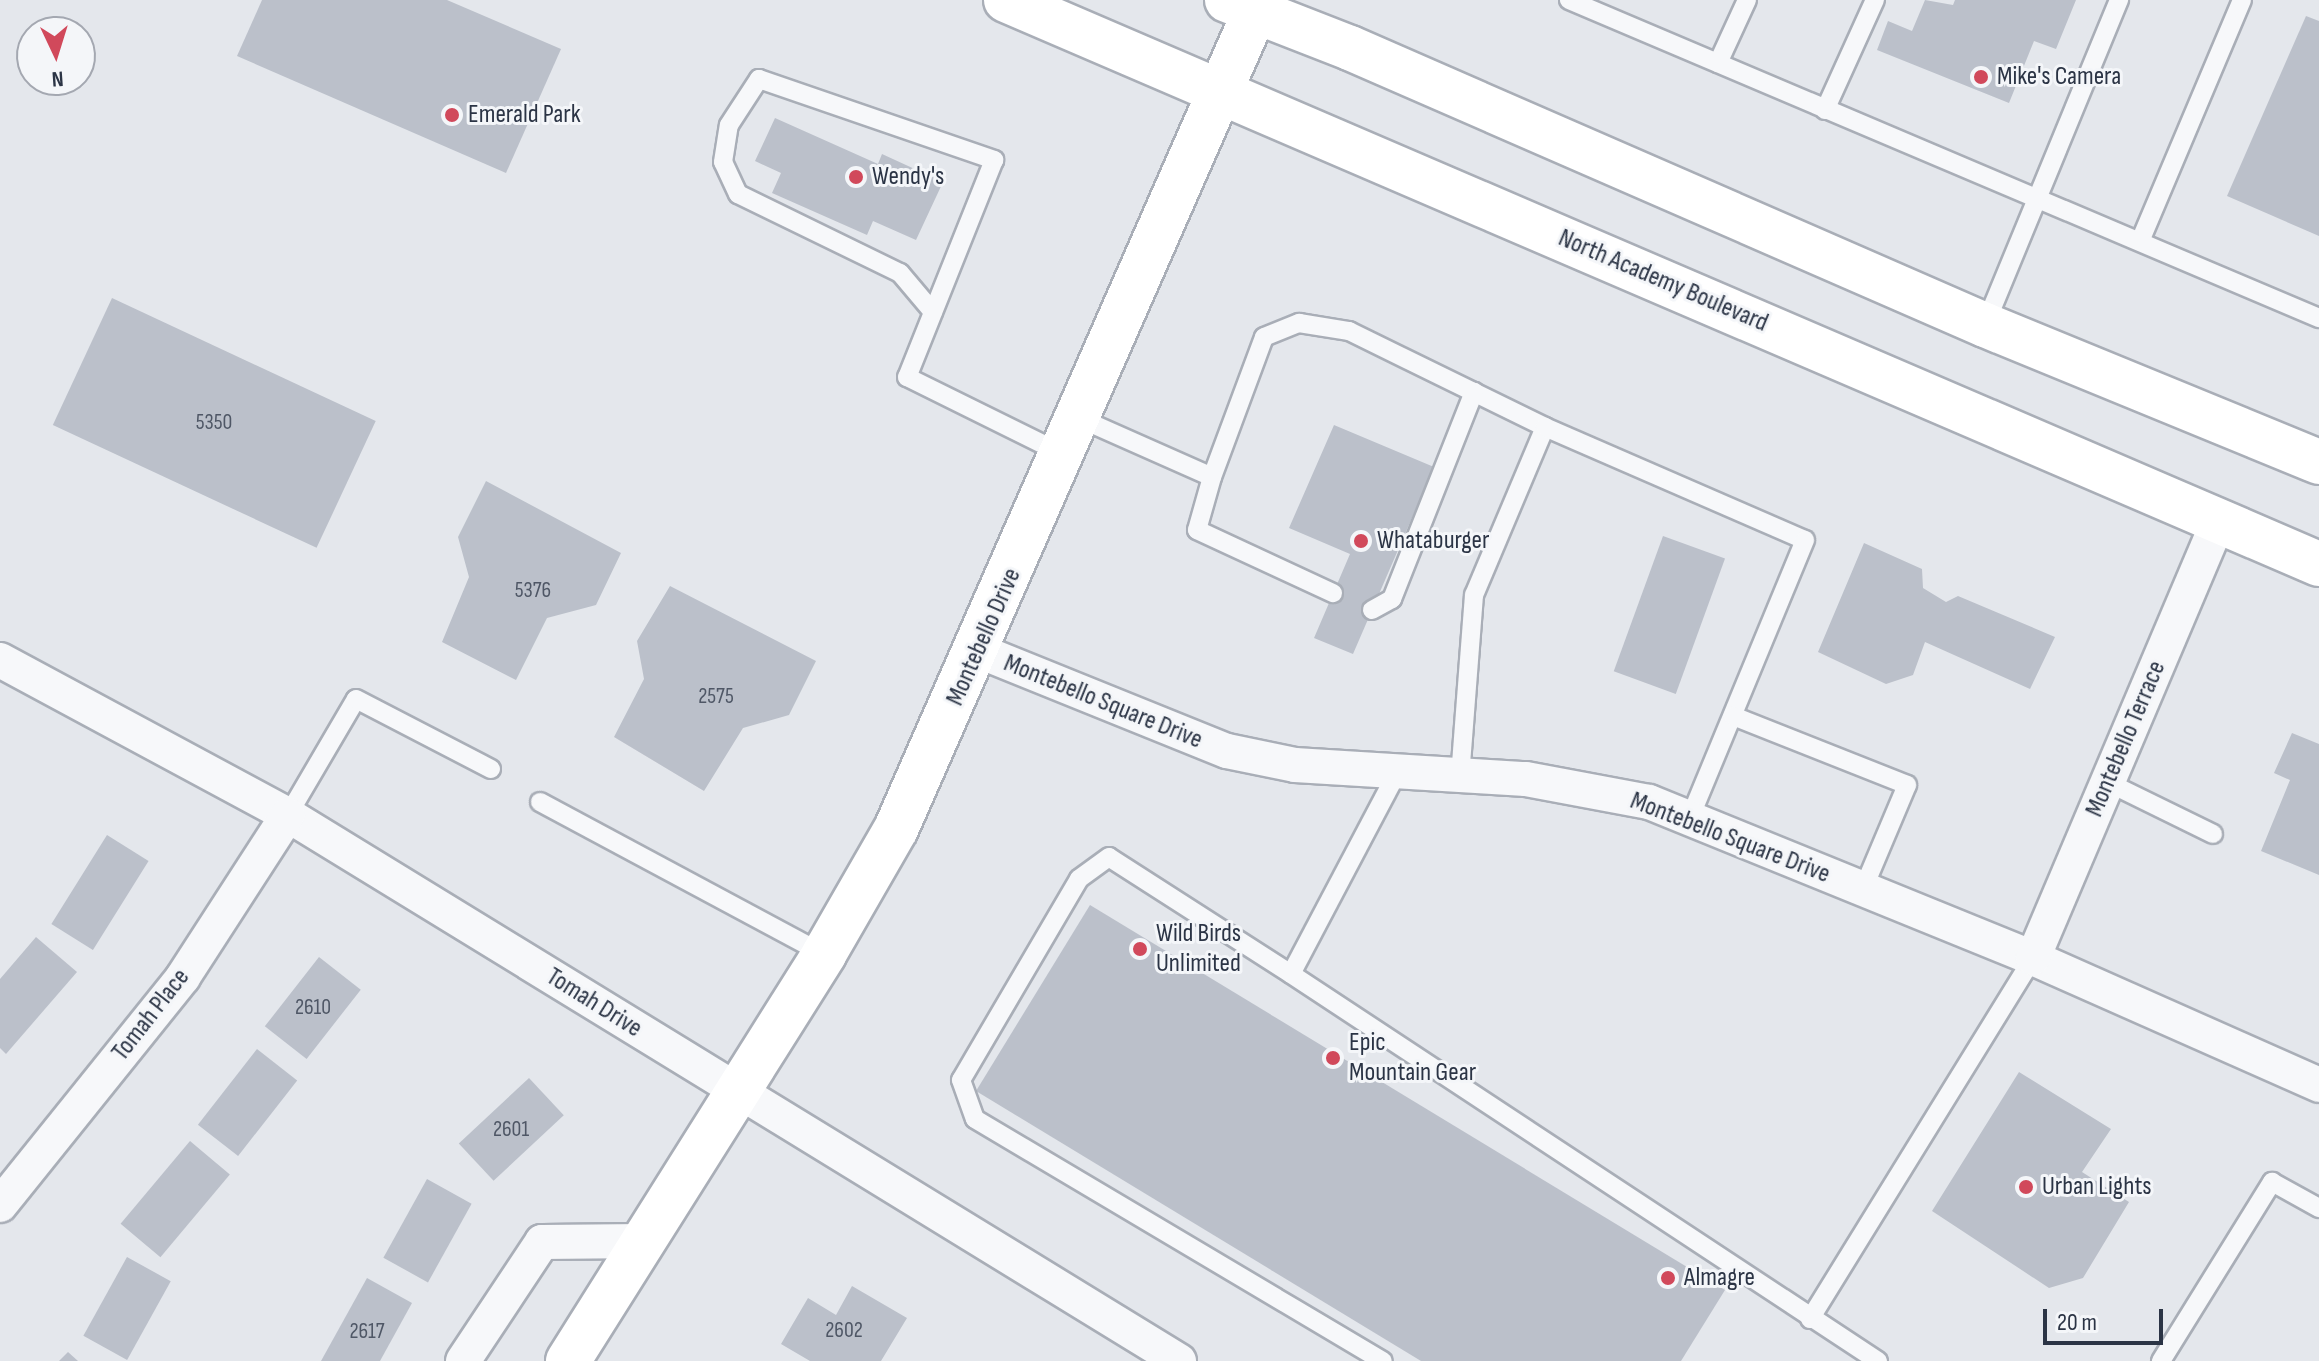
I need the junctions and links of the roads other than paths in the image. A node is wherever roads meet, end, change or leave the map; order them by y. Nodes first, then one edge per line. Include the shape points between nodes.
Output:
1 (1006, 0) edge
2 (1569, 0) edge
3 (1747, 0) edge
4 (1875, 0) edge
5 (2119, 0) edge
6 (2242, 0) edge
7 (1247, 4) edge
8 (1718, 63) junction
9 (1218, 90) junction
10 (1825, 110) junction
11 (2041, 196) junction
12 (2141, 239) junction
13 (933, 312) junction
14 (2319, 318) edge
15 (1985, 325) junction
16 (1474, 392) junction
17 (1545, 427) junction
18 (1071, 436) junction
19 (2319, 462) edge
20 (1212, 477) junction
21 (2219, 520) junction
22 (2319, 564) edge
23 (1333, 593) dead end
24 (1372, 610) dead end
25 (979, 651) junction
26 (0, 660) edge
27 (1733, 716) junction
28 (491, 769) dead end
29 (1398, 771) junction
30 (1460, 775) junction
31 (2107, 782) junction
32 (540, 802) dead end
33 (288, 815) junction
34 (1690, 818) junction
35 (2213, 834) dead end
36 (1863, 889) junction
37 (824, 954) junction
38 (2033, 958) junction
39 (1291, 974) junction
40 (2319, 1085) edge
41 (736, 1090) junction
42 (0, 1205) edge
43 (2319, 1208) edge
44 (643, 1241) junction
45 (1810, 1319) junction
46 (463, 1361) edge
47 (568, 1361) edge
48 (1179, 1361) edge
49 (1382, 1361) edge
50 (1878, 1361) edge
51 (2161, 1361) edge

1 - 9 main road, North Academy Boulevard
2 - 8 lane
3 - 8 lane
4 - 10 lane
5 - 11 lane
6 - 12 lane
7 - 9 main road, Montebello Drive
7 - 15 main road
8 - 10 lane
9 - 18 main road, Montebello Drive
9 - 21 main road, North Academy Boulevard
10 - 11 lane
11 - 12 lane
11 - 15 lane
12 - 14 lane
13 - 13 lane via 994,160 759,79 729,125 723,162 738,194 900,273
13 - 18 lane via 907,377
15 - 19 main road
16 - 17 lane
16 - 20 lane via 1349,331 1299,323 1264,337
16 - 24 lane via 1392,599
17 - 27 lane via 1805,540
17 - 30 lane via 1474,595
18 - 20 lane
18 - 25 main road, Montebello Drive
20 - 23 lane via 1197,530
21 - 22 main road, North Academy Boulevard
21 - 31 street, Montebello Terrace
25 - 29 street, Montebello Square Drive via 1227,751 1295,765
25 - 37 main road, Montebello Drive via 896,829
26 - 33 street, Tomah Drive
27 - 34 lane
27 - 36 lane via 1907,785
28 - 33 lane via 356,699
29 - 30 street, Montebello Square Drive
29 - 39 lane
30 - 34 street, Montebello Square Drive via 1589,790 1649,802
31 - 35 lane
31 - 38 street, Montebello Terrace
32 - 37 lane
33 - 41 street, Tomah Drive
33 - 42 street, Tomah Place via 183,977
34 - 36 street, Montebello Square Drive
36 - 38 street, Montebello Square Drive
37 - 41 main road, Montebello Drive
38 - 40 street, Montebello Square Drive
38 - 45 lane
39 - 45 lane
39 - 49 lane via 1109,857 1079,879 961,1080 975,1119
41 - 44 main road, Montebello Drive
41 - 48 street, Tomah Drive
43 - 51 lane via 2272,1182
44 - 46 street via 542,1242
44 - 47 main road, Montebello Drive
45 - 50 lane

